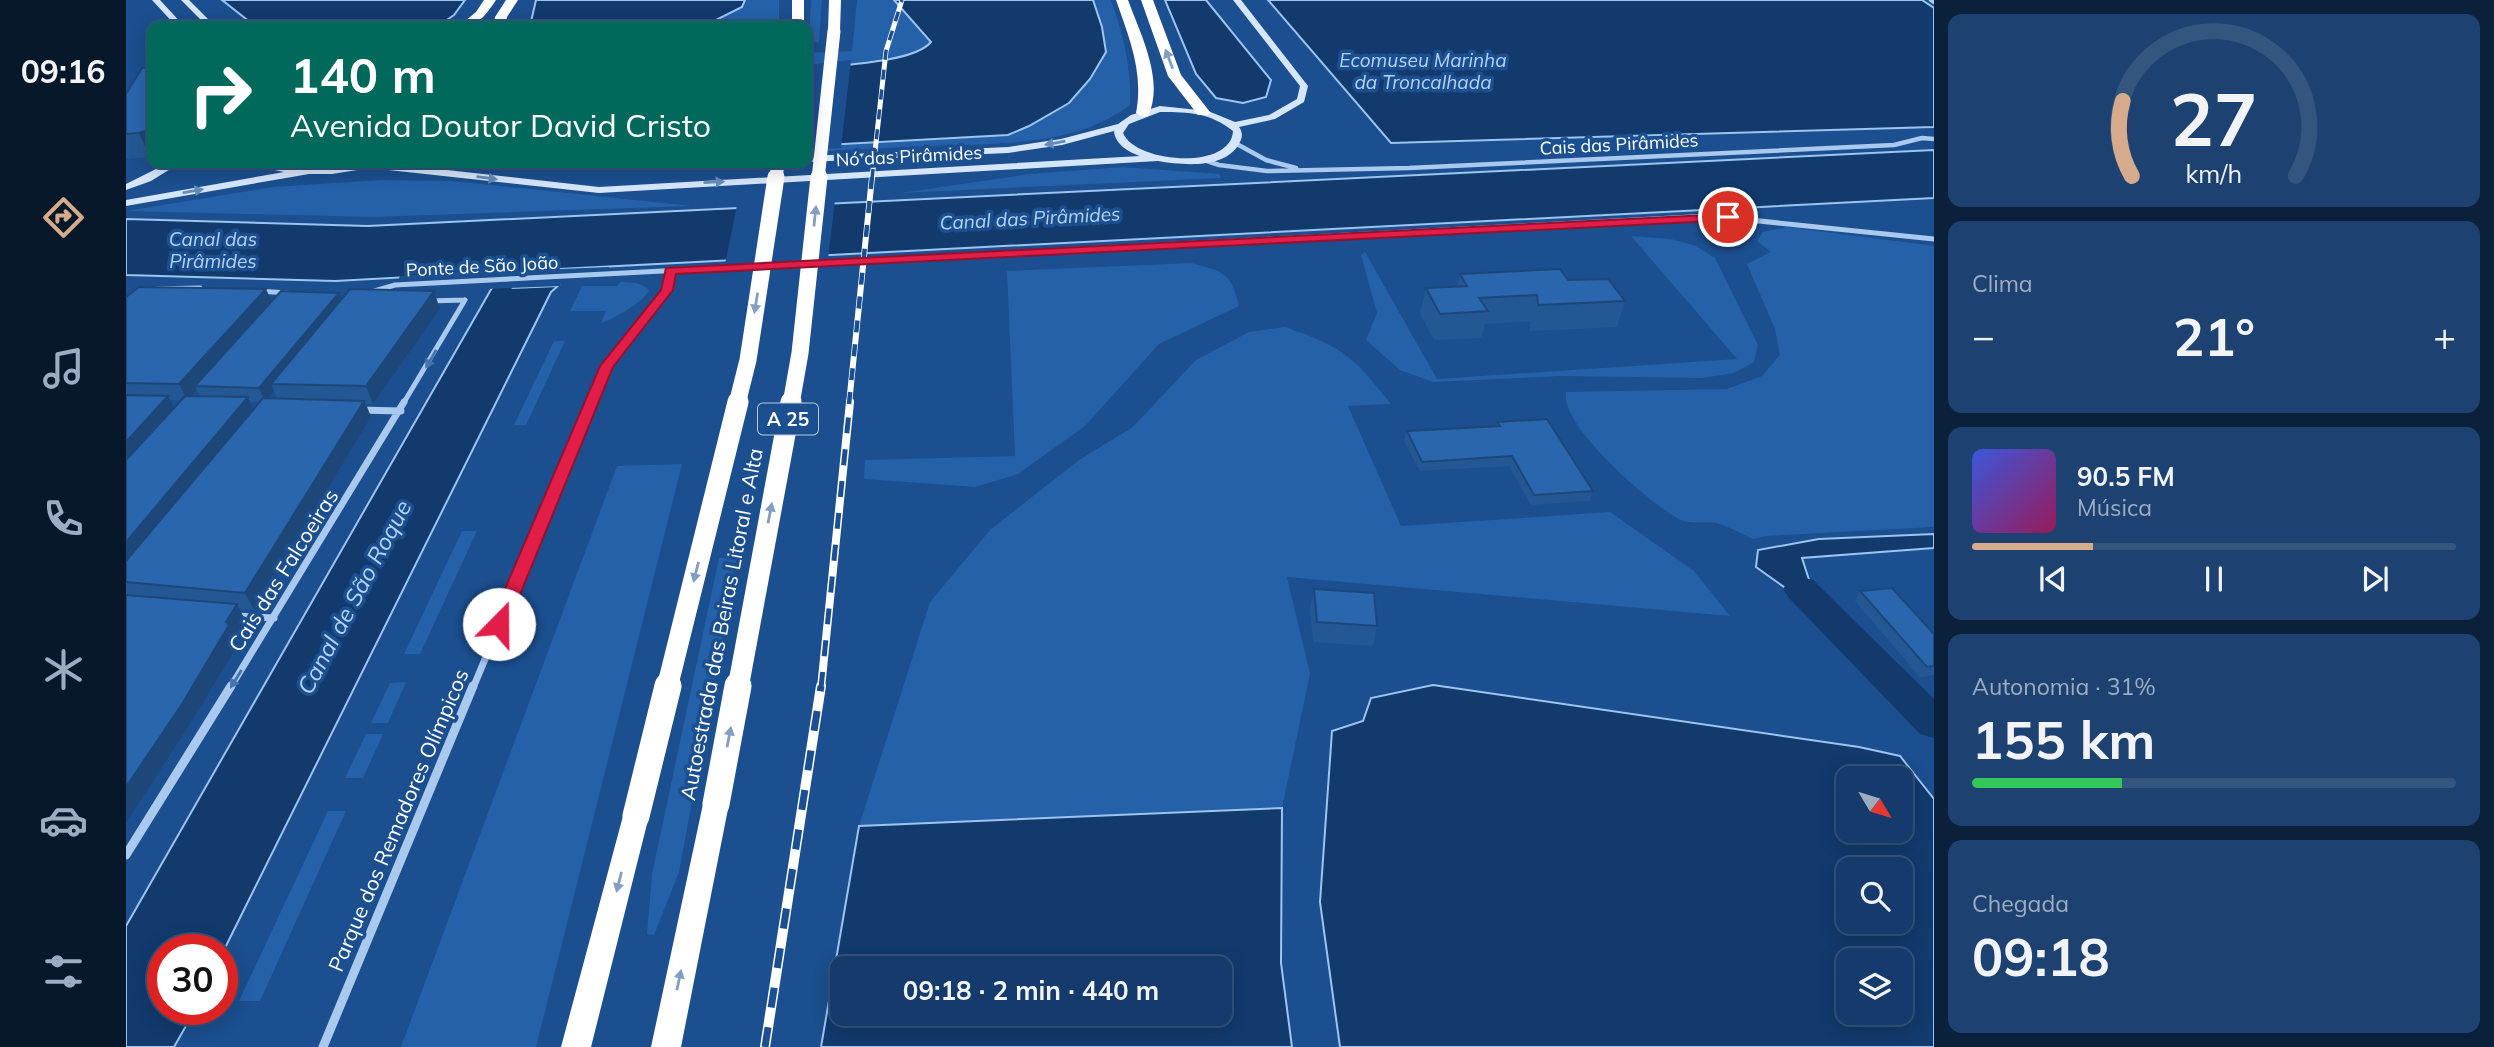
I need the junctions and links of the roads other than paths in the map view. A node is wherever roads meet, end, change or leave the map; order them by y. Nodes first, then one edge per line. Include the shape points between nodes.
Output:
1 (156, 0) edge
2 (184, 0) edge
3 (490, 0) edge
4 (512, 0) edge
5 (798, 0) edge
6 (835, 0) edge
7 (1122, 0) edge
8 (1147, 0) edge
9 (1237, 0) edge
10 (175, 21) edge
11 (204, 21) edge
12 (472, 21) edge
13 (501, 21) edge
14 (798, 21) edge
15 (1203, 112) junction
16 (1143, 113) junction
17 (1231, 125) junction
18 (1121, 126) junction
19 (1934, 139) edge
20 (1235, 144) junction
21 (1157, 158) junction
22 (812, 159) edge
23 (1203, 159) junction
24 (166, 168) edge
25 (271, 168) edge
26 (338, 168) edge
27 (410, 168) edge
28 (777, 168) edge
29 (1304, 170) junction
30 (310, 171) junction
31 (126, 187) edge
32 (126, 203) edge
33 (1934, 240) edge
34 (670, 271) junction
35 (211, 289) edge
36 (146, 290) edge
37 (251, 291) edge
38 (290, 293) junction
39 (302, 293) edge
40 (373, 298) edge
41 (425, 301) edge
42 (281, 303) edge
43 (347, 410) edge
44 (401, 411) junction
45 (227, 615) edge
46 (274, 618) junction
47 (127, 852) edge
48 (323, 1047) edge
49 (576, 1047) edge
50 (666, 1047) edge

1 - 10 main road
2 - 11 main road
3 - 12 highway
4 - 13 highway
5 - 14 highway
50 -> 6 highway, Autoestrada das Beiras Litoral e Alta / A 25, bridge via 800,353
7 - 16 highway via 1144,79
15 -> 8 highway via 1175,76
9 - 17 main road via 1304,86 1301,100 1272,117
15 - 16 main road, Nó das Pirâmides via 1180,108
15 - 17 main road, Nó das Pirâmides
16 - 18 main road, Nó das Pirâmides
17 - 20 main road via 1237,132
18 - 21 main road, Nó das Pirâmides via 1123,142
18 -> 22 main road, Nó das Pirâmides via 1008,150
19 - 29 street, Cais das Pirâmides via 1894,145
20 - 23 main road, Nó das Pirâmides
20 - 29 street, Cais das Pirâmides via 1266,160
21 - 23 main road, Nó das Pirâmides
27 -> 21 main road, Nó das Pirâmides via 599,190
23 - 29 street, Cais das Pirâmides via 1267,171
24 - 31 main road
25 - 30 main road
26 - 30 main road, Nó das Pirâmides
28 -> 49 highway, Autoestrada das Beiras Litoral e Alta / A 25, bridge via 748,360
32 -> 30 main road
33 - 34 street, Ponte de São João via 1711,216
34 - 40 street, Ponte de São João via 395,285 360,295
34 - 48 street, Parque dos Remadores Olímpicos via 667,290 607,366
35 - 36 street
37 - 38 street
38 - 39 street
38 - 42 street
41 -> 44 street, Cais das Falcoeiras via 465,300
43 - 44 street
44 - 46 street, Cais das Falcoeiras
45 - 46 street
46 -> 47 street, Cais das Falcoeiras

